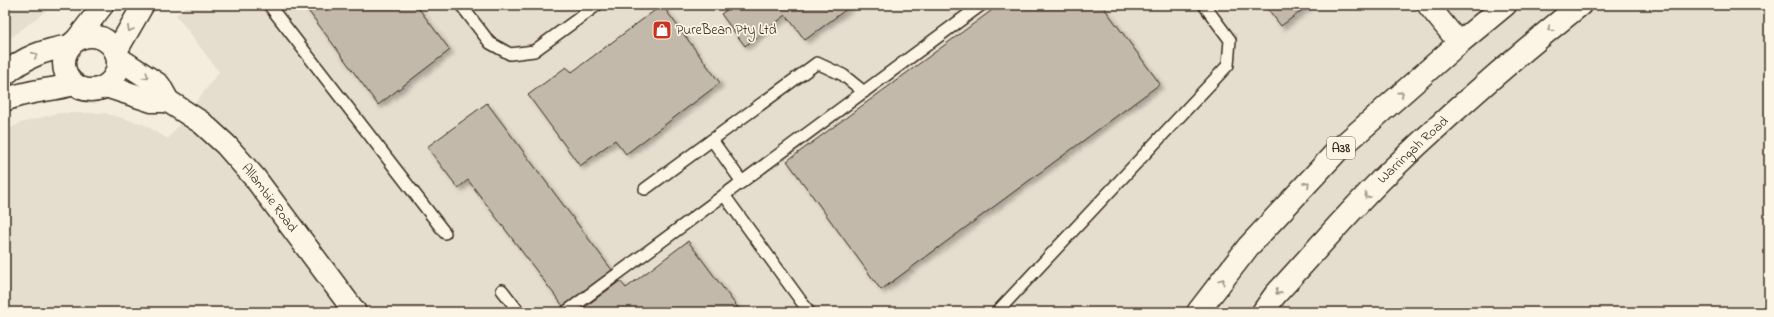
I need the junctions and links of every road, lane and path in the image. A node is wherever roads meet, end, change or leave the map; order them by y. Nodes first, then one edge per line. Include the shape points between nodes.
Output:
1 (103, 5) edge
2 (143, 5) edge
3 (269, 5) edge
4 (461, 5) edge
5 (597, 5) edge
6 (981, 5) edge
7 (1204, 5) edge
8 (1428, 5) edge
9 (1506, 5) edge
10 (1580, 5) edge
11 (73, 43) junction
12 (1459, 43) junction
13 (117, 55) junction
14 (5, 74) edge
15 (74, 84) junction
16 (106, 86) junction
17 (864, 92) junction
18 (5, 100) edge
19 (168, 101) junction
20 (712, 140) junction
21 (742, 182) junction
22 (645, 189) dead end
23 (724, 195) junction
24 (446, 233) dead end
25 (502, 290) dead end
26 (355, 312) edge
27 (519, 312) edge
28 (566, 312) edge
29 (809, 312) edge
30 (996, 312) edge
31 (1198, 312) edge
32 (1263, 312) edge

1 - 11 street
2 -> 13 street
3 - 24 lane
4 - 5 lane via 490,43 510,54 534,51
6 - 17 lane
7 - 30 lane via 1230,40 1228,64
8 - 12 street
9 - 12 main road, A38
10 -> 32 main road, Warringah Road via 1466,101 1381,180 1275,295
11 - 13 main road via 84,36 101,38 108,42
14 -> 11 main road via 46,49
11 - 15 main road via 66,53 64,70
31 -> 12 main road, A38 via 1248,247 1339,149
13 - 16 main road via 116,73
13 -> 19 main road, Allambie Road via 159,85
15 - 16 main road via 81,89 89,90
15 - 18 main road via 58,89 34,90
16 - 19 main road, Allambie Road via 152,101
17 - 20 lane via 843,75 817,63
17 - 21 lane
19 - 26 main road, Allambie Road via 202,123 226,145 255,178
20 - 21 lane
20 - 22 lane
21 - 23 lane
23 - 28 lane
23 - 29 lane
25 - 27 lane

